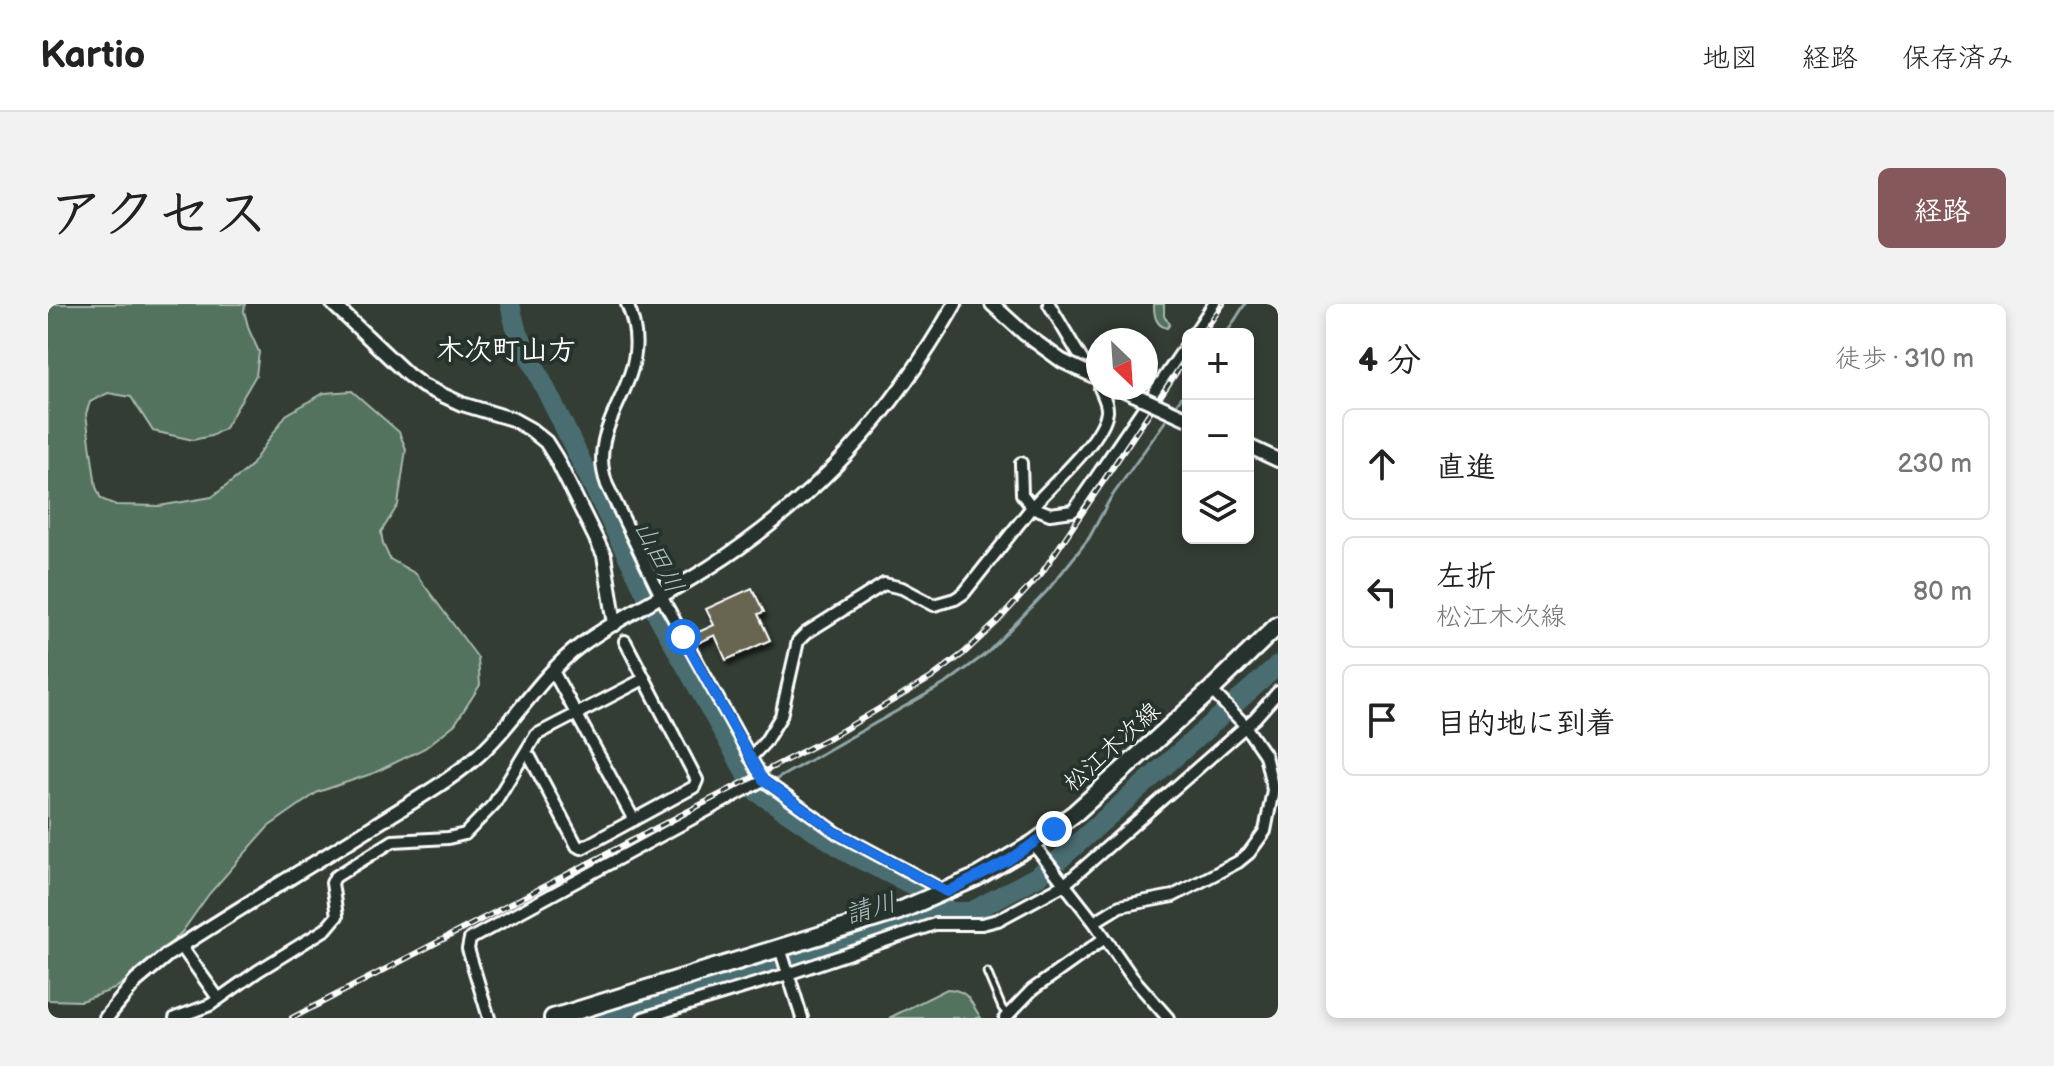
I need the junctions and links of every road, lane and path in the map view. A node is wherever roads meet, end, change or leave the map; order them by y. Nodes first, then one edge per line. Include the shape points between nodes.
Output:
1 (333, 304) edge
2 (955, 304) edge
3 (992, 304) edge
4 (1049, 304) edge
5 (1214, 304) edge
6 (631, 306) edge
7 (1198, 328) edge
8 (1182, 352) edge
9 (1086, 365) edge
10 (1086, 372) edge
11 (1105, 400) edge
12 (1146, 400) edge
13 (1182, 416) edge
14 (1254, 449) edge
15 (1278, 460) edge
16 (1021, 463) dead end
17 (1032, 507) junction
18 (654, 600) junction
19 (615, 624) junction
20 (1278, 625) edge
21 (625, 641) dead end
22 (553, 671) junction
23 (644, 679) junction
24 (1278, 692) edge
25 (1216, 694) junction
26 (577, 714) junction
27 (1244, 724) junction
28 (526, 755) junction
29 (750, 758) junction
30 (755, 784) junction
31 (1275, 791) edge
32 (634, 820) junction
33 (1033, 844) junction
34 (1064, 881) junction
35 (938, 896) junction
36 (1094, 922) junction
37 (1105, 938) junction
38 (181, 946) junction
39 (781, 951) junction
40 (788, 972) junction
41 (987, 972) dead end
42 (218, 998) junction
43 (1006, 1016) edge
44 (106, 1018) edge
45 (175, 1018) edge
46 (489, 1018) edge
47 (553, 1018) edge
48 (643, 1018) edge
49 (802, 1018) edge
50 (1168, 1018) edge

1 - 19 street via 423,386 512,419 546,442 604,555
2 - 18 street via 902,387 823,480 762,532
3 - 10 street, bridge via 1062,361
4 - 9 street
5 - 7 street
6 - 18 street via 636,359 603,438 601,464
8 - 17 street via 1078,506 1058,515
11 - 17 street via 1107,413 1085,451
12 - 13 street, bridge
14 - 15 street
16 - 17 street via 1022,494
17 - 29 street via 955,599 934,605 884,584 802,636 781,716
18 - 19 street
18 - 29 street
19 - 22 street
20 - 25 main road, 松江木次線
21 - 23 street
22 - 26 street
22 - 38 street via 493,740 452,776
23 - 26 street
23 - 32 street via 697,780 694,787
24 - 27 street
25 - 27 street
25 - 33 main road, 松江木次線
26 - 28 street via 536,735
26 - 32 street
27 - 31 street via 1265,755
27 - 34 street
28 - 32 street via 577,846
28 - 42 street via 472,829 448,838 393,841 335,877 338,910 333,923
29 - 30 street
30 - 35 street
30 - 46 street via 470,939 468,949
31 - 36 street via 1265,831 1238,862 1173,896 1120,906
33 - 34 street
33 - 35 main road, 松江木次線
34 - 36 street
34 - 40 street via 990,923 935,924
35 - 39 main road, 松江木次線
36 - 37 street
37 - 43 street via 1032,990
37 - 50 street
38 - 42 street
38 - 44 street via 136,981
39 - 40 street
39 - 47 main road, 松江木次線
40 - 48 street
40 - 49 street
41 - 43 lane
42 - 45 street via 206,1008

